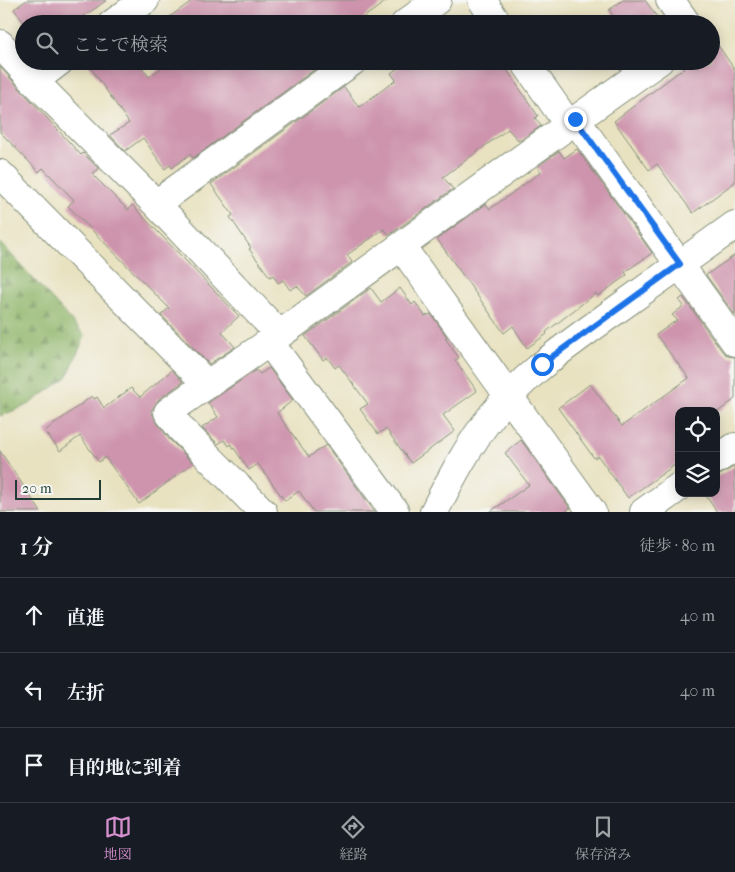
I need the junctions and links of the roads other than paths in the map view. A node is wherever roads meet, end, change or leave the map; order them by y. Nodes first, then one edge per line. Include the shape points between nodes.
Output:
1 (145, 0) edge
2 (437, 0) edge
3 (482, 0) edge
4 (670, 0) edge
5 (124, 15) edge
6 (417, 15) edge
7 (492, 15) edge
8 (681, 15) edge
9 (0, 44) edge
10 (15, 60) edge
11 (24, 70) edge
12 (48, 70) edge
13 (341, 70) edge
14 (531, 70) edge
15 (646, 70) edge
16 (34, 81) junction
17 (572, 122) junction
18 (0, 174) edge
19 (156, 204) junction
20 (735, 225) edge
21 (401, 246) junction
22 (680, 264) junction
23 (274, 338) junction
24 (735, 342) edge
25 (207, 384) junction
26 (508, 397) junction
27 (735, 447) edge
28 (720, 457) edge
29 (675, 490) edge
30 (263, 512) edge
31 (395, 512) edge
32 (434, 512) edge
33 (592, 512) edge
34 (644, 512) edge

1 - 5 street
2 - 6 street
3 - 7 street
4 - 8 street
9 - 10 street
11 - 16 street
12 - 16 street
13 - 19 street
14 - 17 street
15 - 17 street
16 - 19 street
17 - 21 street
17 - 22 street
18 - 25 street
19 - 23 street
20 - 22 street
21 - 23 street
21 - 26 street
22 - 24 street
22 - 26 street via 542,364
23 - 25 street
23 - 31 street
25 - 30 street via 168,412 181,430
26 - 32 street via 468,449
26 - 33 street
27 - 28 street
29 - 34 street

